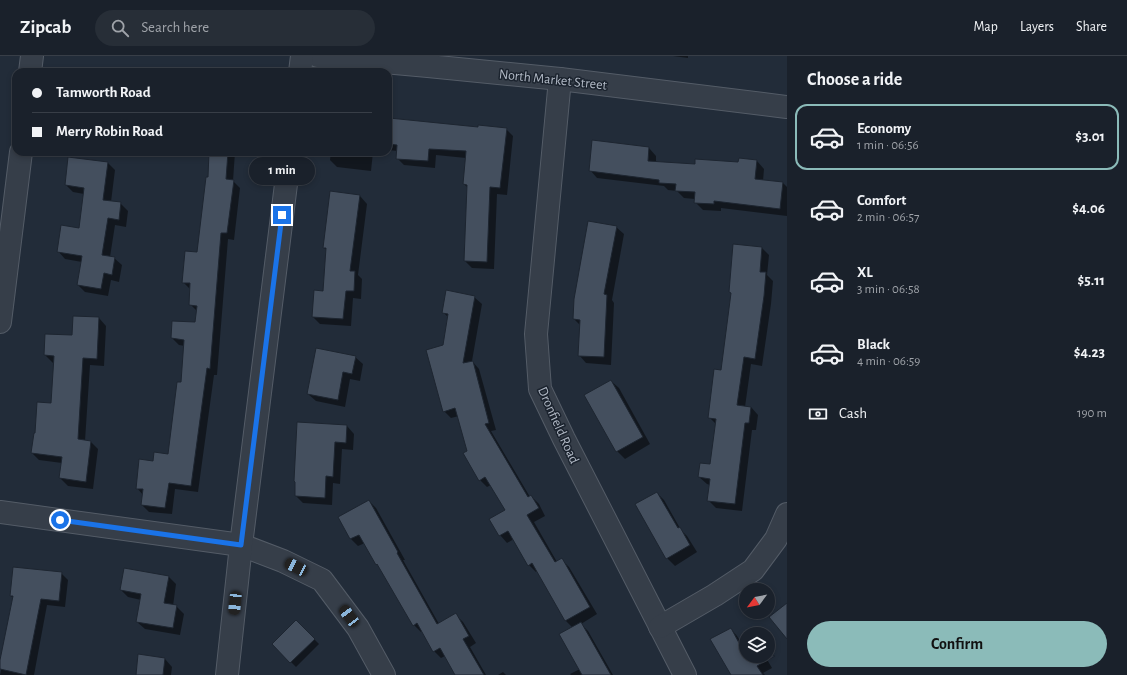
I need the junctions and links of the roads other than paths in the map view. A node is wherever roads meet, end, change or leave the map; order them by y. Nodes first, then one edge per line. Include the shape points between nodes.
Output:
1 (32, 56) edge
2 (302, 56) edge
3 (318, 56) edge
4 (428, 61) edge
5 (30, 68) edge
6 (300, 68) edge
7 (560, 79) junction
8 (787, 107) edge
9 (21, 156) edge
10 (290, 156) edge
11 (0, 322) edge
12 (0, 512) edge
13 (787, 514) edge
14 (241, 545) junction
15 (660, 627) junction
16 (227, 675) edge
17 (384, 675) edge
18 (685, 675) edge

1 - 5 street
2 - 6 street
3 - 4 street, North Market Street
4 - 7 street, North Market Street
7 - 8 street, North Market Street
7 - 15 street, Dronfield Road via 536,334 540,389
9 - 11 street
10 - 14 street
12 - 14 street
13 - 15 street via 776,539 752,570
14 - 16 street
14 - 17 street via 322,580 358,628
15 - 18 street, Dronfield Road

